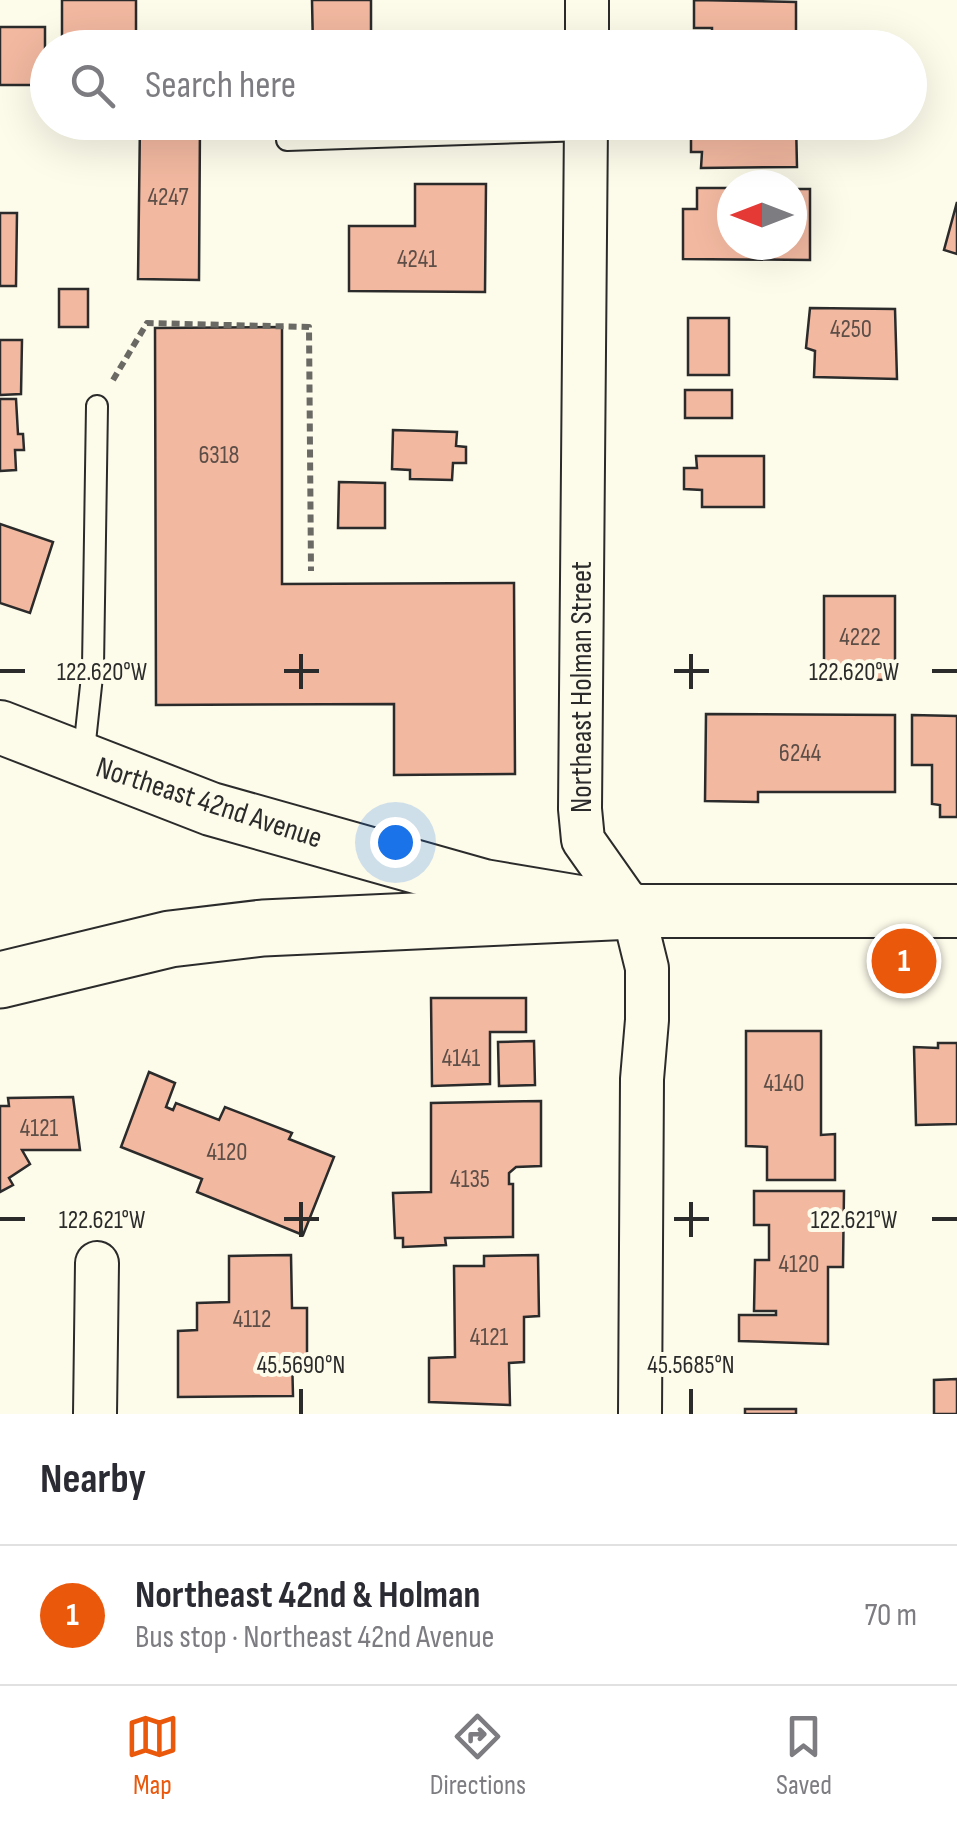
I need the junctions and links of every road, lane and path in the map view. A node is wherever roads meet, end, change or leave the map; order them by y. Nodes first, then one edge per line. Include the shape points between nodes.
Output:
1 (587, 0) edge
2 (587, 30) edge
3 (586, 140) edge
4 (97, 406) joint
5 (310, 571) dead end
6 (0, 727) edge
7 (83, 762) junction
8 (634, 911) junction
9 (957, 911) edge
10 (0, 980) edge
11 (97, 1263) dead end
12 (95, 1414) edge
13 (640, 1414) edge

1 - 2 street
3 - 8 street, Northeast Holman Street via 580,810 584,840
4 - 5 path via 147,323 309,327
4 - 7 lane via 93,667
6 - 7 street, Northeast 42nd Avenue
7 - 8 street, Northeast 42nd Avenue via 211,809 484,886
8 - 9 street, Northeast 42nd Avenue
8 - 10 main road via 263,928 170,939
8 - 13 street, Northeast Holman Street via 648,968
11 - 12 street

